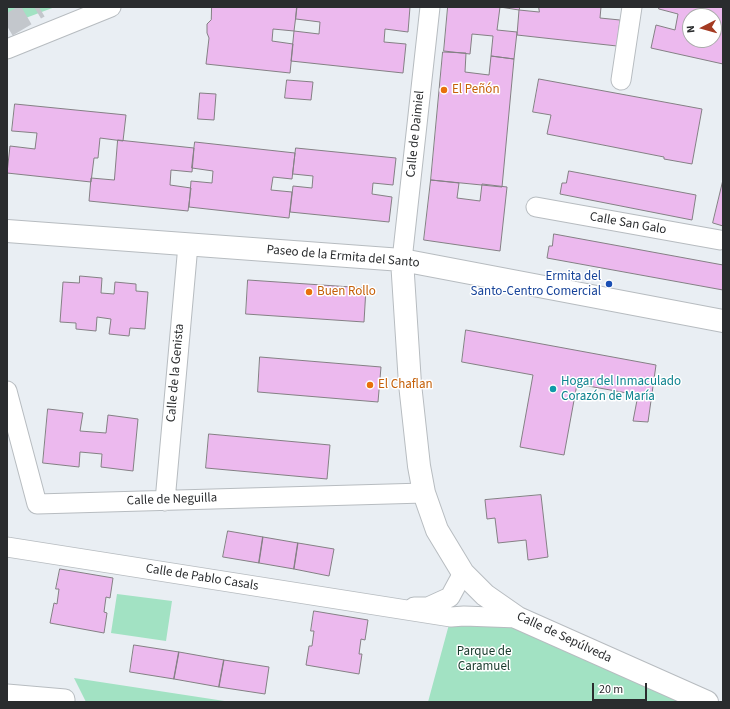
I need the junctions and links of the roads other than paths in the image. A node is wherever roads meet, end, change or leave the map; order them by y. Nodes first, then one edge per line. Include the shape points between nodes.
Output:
1 (111, 7) edge
2 (430, 7) edge
3 (632, 7) edge
4 (7, 49) edge
5 (621, 80) dead end
6 (536, 207) dead end
7 (7, 232) edge
8 (720, 240) dead end
9 (188, 244) junction
10 (402, 260) junction
11 (723, 321) edge
12 (7, 391) edge
13 (424, 493) junction
14 (165, 501) junction
15 (7, 547) edge
16 (462, 572) junction
17 (485, 595) junction
18 (450, 598) junction
19 (397, 609) junction
20 (464, 616) junction
21 (518, 618) junction
22 (7, 694) edge
23 (65, 702) edge
24 (707, 702) edge

1 - 4 street
2 - 10 street, Calle de Daimiel
3 - 5 street
6 - 8 street, Calle San Galo
7 - 9 street, Paseo de la Ermita del Santo
9 - 10 street, Paseo de la Ermita del Santo
9 - 14 street, Calle de la Genista
10 - 11 street, Paseo de la Ermita del Santo
10 - 13 street, Calle de Sepúlveda via 403,303 415,443
12 - 14 street, Calle de Neguilla via 37,504
13 - 14 street, Calle de Neguilla
13 - 16 street, Calle de Sepúlveda via 437,530
15 - 19 street, Calle de Pablo Casals
16 - 17 street, Calle de Sepúlveda
16 - 18 street
17 - 18 street, Calle de Pablo Casals via 467,591
17 - 20 street via 480,604
17 - 21 street, Calle de Sepúlveda
18 - 19 street, Calle de Pablo Casals via 428,606
19 - 20 street, Calle de Pablo Casals via 451,617
20 - 21 street, Calle de Pablo Casals
21 - 24 street, Calle de Sepúlveda
22 - 23 street via 65,699

